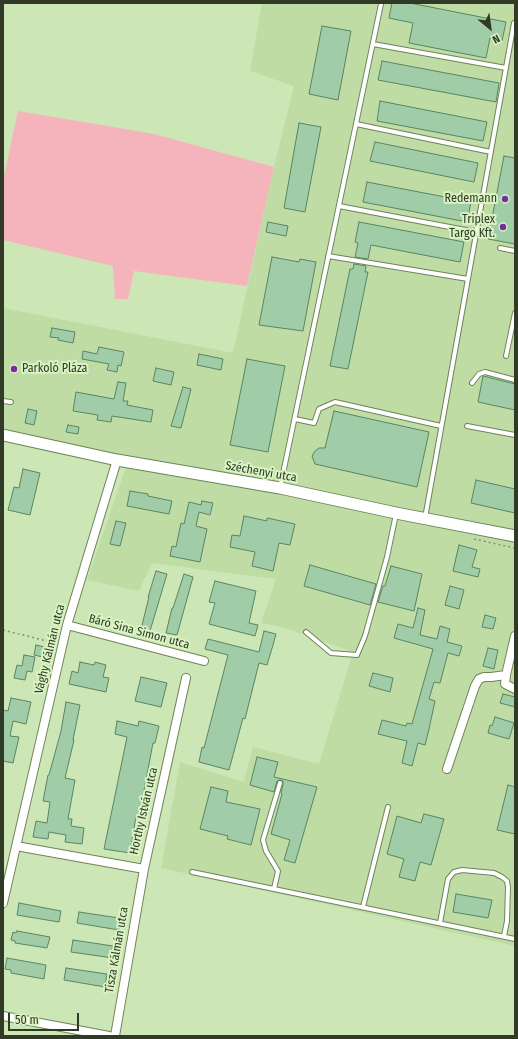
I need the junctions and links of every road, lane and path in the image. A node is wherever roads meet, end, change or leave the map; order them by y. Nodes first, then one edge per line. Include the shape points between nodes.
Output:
1 (381, 4) dead end
2 (514, 23) dead end
3 (373, 44) junction
4 (506, 68) junction
5 (356, 124) junction
6 (491, 152) junction
7 (339, 206) junction
8 (476, 232) junction
9 (500, 248) dead end
10 (515, 251) edge
11 (328, 256) junction
12 (468, 280) junction
13 (515, 313) edge
14 (506, 356) dead end
15 (515, 380) edge
16 (472, 383) dead end
17 (3, 401) edge
18 (11, 402) dead end
19 (294, 419) junction
20 (441, 426) junction
21 (467, 426) dead end
22 (3, 434) edge
23 (515, 435) edge
24 (117, 460) junction
25 (280, 488) junction
26 (396, 513) junction
27 (424, 519) junction
28 (515, 536) edge
29 (67, 625) junction
30 (3, 630) edge
31 (306, 632) dead end
32 (515, 636) edge
33 (62, 645) junction
34 (204, 661) dead end
35 (506, 675) junction
36 (186, 678) dead end
37 (515, 689) edge
38 (447, 769) dead end
39 (280, 783) dead end
40 (388, 807) dead end
41 (16, 846) junction
42 (144, 869) junction
43 (192, 872) dead end
44 (274, 889) junction
45 (3, 903) edge
46 (363, 907) junction
47 (440, 923) junction
48 (504, 936) junction
49 (515, 939) edge
50 (3, 1016) edge
51 (108, 1036) edge
52 (115, 1036) edge

1 - 3 lane
2 - 4 lane
3 - 4 lane
3 - 5 lane
4 - 6 lane
5 - 6 lane
5 - 7 lane
6 - 8 lane
7 - 8 lane
7 - 11 lane
8 - 12 lane
9 - 10 lane
11 - 12 lane
11 - 19 lane
12 - 20 lane
13 - 14 lane
15 - 16 lane via 485,372 479,374
17 - 18 lane
19 - 20 lane via 314,423 320,409 335,402
19 - 25 lane
20 - 27 lane
21 - 23 lane
22 - 24 street, Széchenyi utca
24 - 25 street, Széchenyi utca
24 - 29 street, Vághy Kálmán utca
25 - 26 street, Széchenyi utca
26 - 27 street, Széchenyi utca
26 - 31 lane via 387,557 365,636 357,655 331,653
27 - 28 street, Széchenyi utca
29 - 33 street, Vághy Kálmán utca
29 - 34 street, Báró Sina Simon utca
30 - 33 path
32 - 35 street
33 - 41 street, Vághy Kálmán utca
35 - 37 street via 506,684
35 - 38 street via 484,677 474,686
36 - 42 street, Horthy István utca
39 - 44 lane via 263,840 266,851 278,871
40 - 46 lane
41 - 42 street, Horthy István utca
41 - 45 street, Vághy Kálmán utca
42 - 52 street, Tisza Kálmán utca
43 - 44 lane
44 - 46 lane
46 - 47 lane
47 - 48 lane
47 - 48 lane via 448,879 454,872 462,870 494,873 502,877 508,886
48 - 49 lane
50 - 51 street

